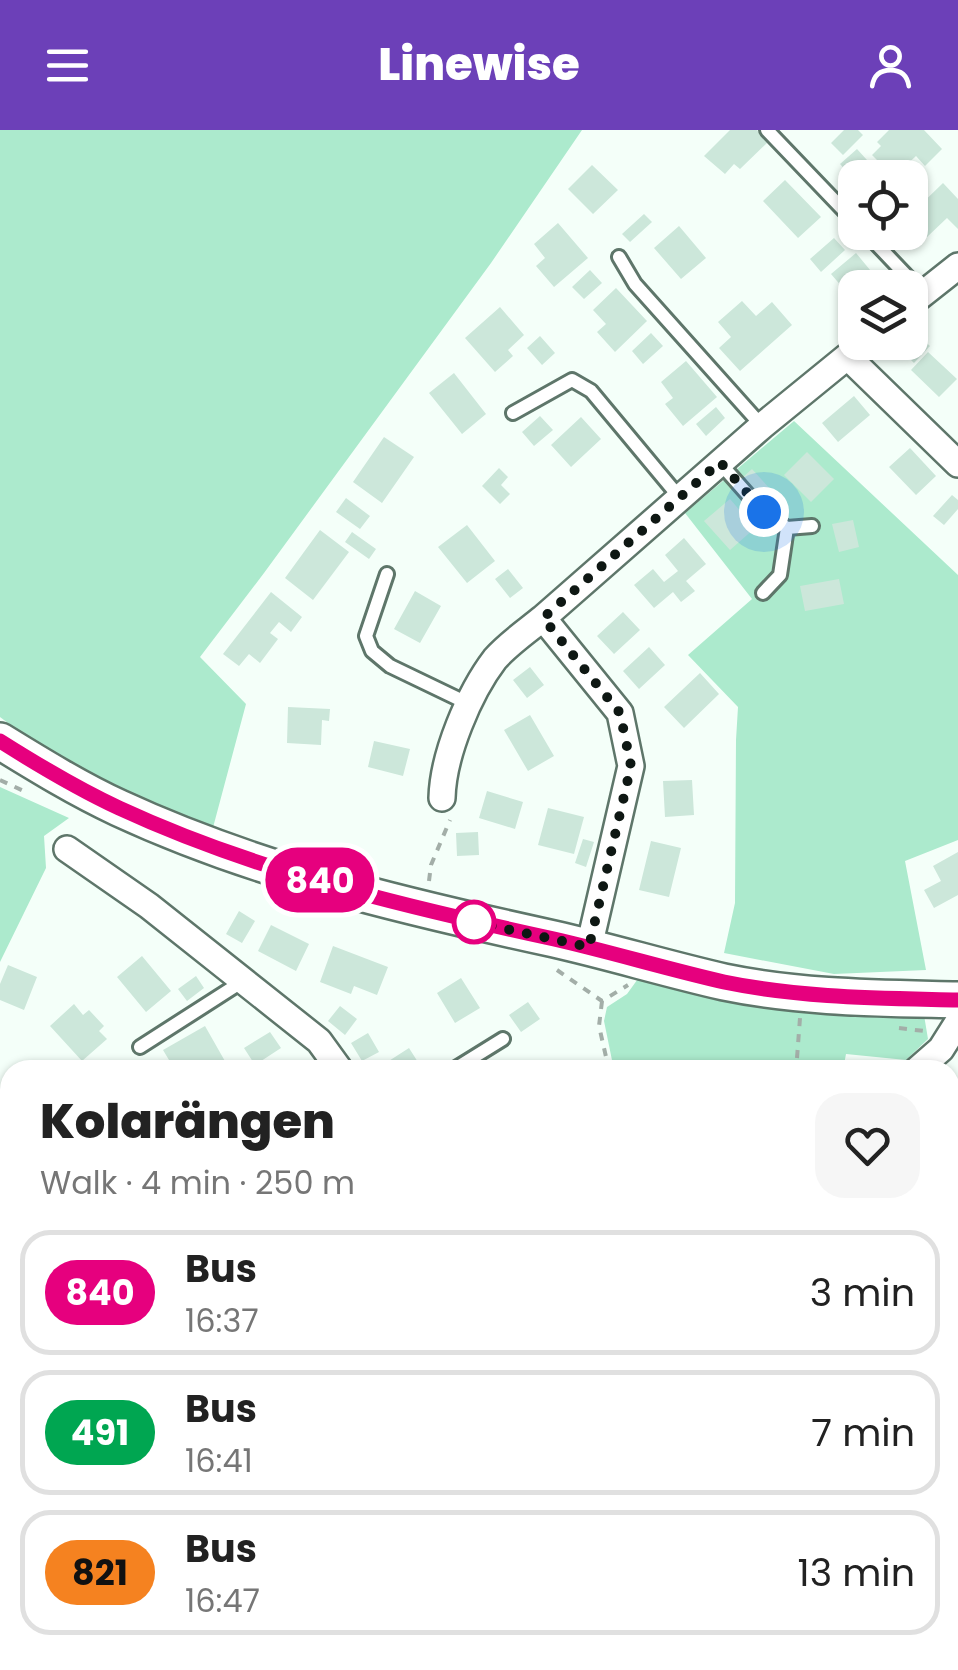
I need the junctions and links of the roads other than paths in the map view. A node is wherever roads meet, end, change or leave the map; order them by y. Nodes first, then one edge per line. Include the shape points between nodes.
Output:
1 (767, 130) edge
2 (838, 204) edge
3 (879, 250) edge
4 (619, 257) dead end
5 (958, 266) edge
6 (894, 270) edge
7 (928, 289) edge
8 (844, 360) edge
9 (866, 360) edge
10 (512, 413) dead end
11 (762, 426) junction
12 (720, 462) junction
13 (958, 464) edge
14 (680, 498) junction
15 (812, 526) dead end
16 (786, 528) junction
17 (387, 574) dead end
18 (763, 593) dead end
19 (543, 618) junction
20 (468, 704) junction
21 (0, 741) edge
22 (442, 798) road end
23 (67, 849) dead end
24 (589, 947) junction
25 (243, 981) junction
26 (958, 1000) edge
27 (958, 1022) edge
28 (502, 1040) dead end
29 (140, 1047) dead end
30 (332, 1060) edge
31 (469, 1060) edge
32 (929, 1060) edge

1 - 2 lane
3 - 6 lane
4 - 11 lane via 635,284
5 - 7 street
8 - 11 street
9 - 13 street
10 - 14 lane via 572,380 590,391
11 - 12 street
12 - 14 street
12 - 16 lane
14 - 19 street
15 - 16 lane
16 - 18 lane via 780,575
17 - 20 lane via 366,636 372,651
19 - 20 street via 496,658
19 - 24 street via 620,713 631,766
20 - 22 street via 442,776
21 - 24 main road via 118,808 242,858 421,910
23 - 25 street
24 - 26 main road via 725,982 829,997
25 - 29 lane
25 - 30 street
27 - 32 street
28 - 31 lane

